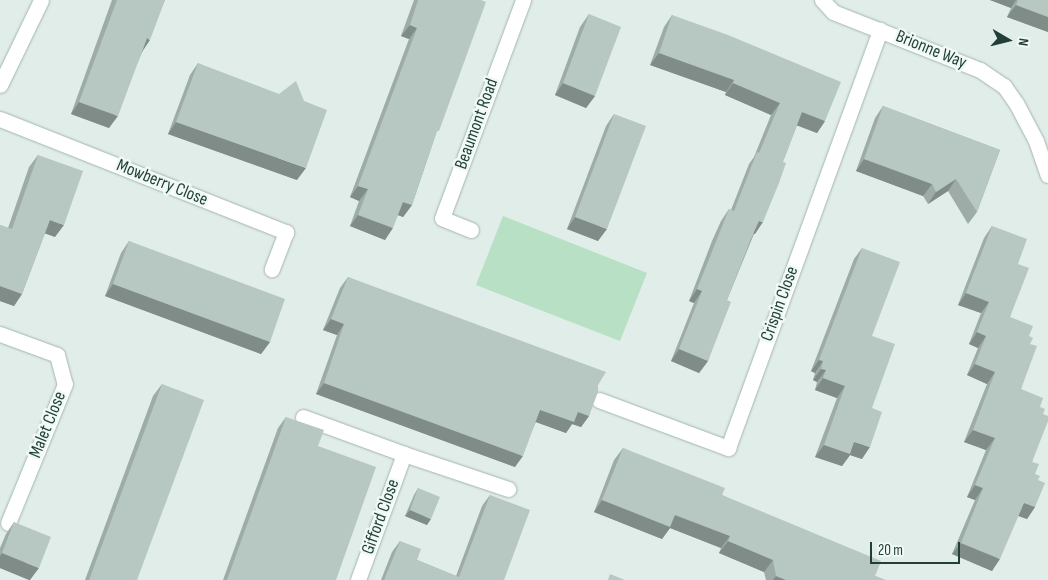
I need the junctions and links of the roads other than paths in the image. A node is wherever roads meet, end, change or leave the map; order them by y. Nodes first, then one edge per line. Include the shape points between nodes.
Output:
1 (41, 0) edge
2 (523, 0) edge
3 (822, 0) edge
4 (880, 30) junction
5 (0, 85) edge
6 (0, 119) edge
7 (1048, 175) edge
8 (471, 230) dead end
9 (272, 269) dead end
10 (0, 334) edge
11 (599, 400) edge
12 (303, 417) dead end
13 (404, 454) junction
14 (508, 489) dead end
15 (8, 523) dead end
16 (358, 580) edge

1 - 5 street
2 - 8 street, Beaumont Road via 442,218
3 - 4 street, Brionne Way via 833,12
4 - 7 street, Brionne Way via 980,70 1004,86 1036,141
4 - 11 street, Crispin Close via 728,448
6 - 9 street, Mowberry Close via 286,232
10 - 15 street, Malet Close via 57,355 65,384
12 - 13 street
13 - 14 street
13 - 16 street, Gifford Close

